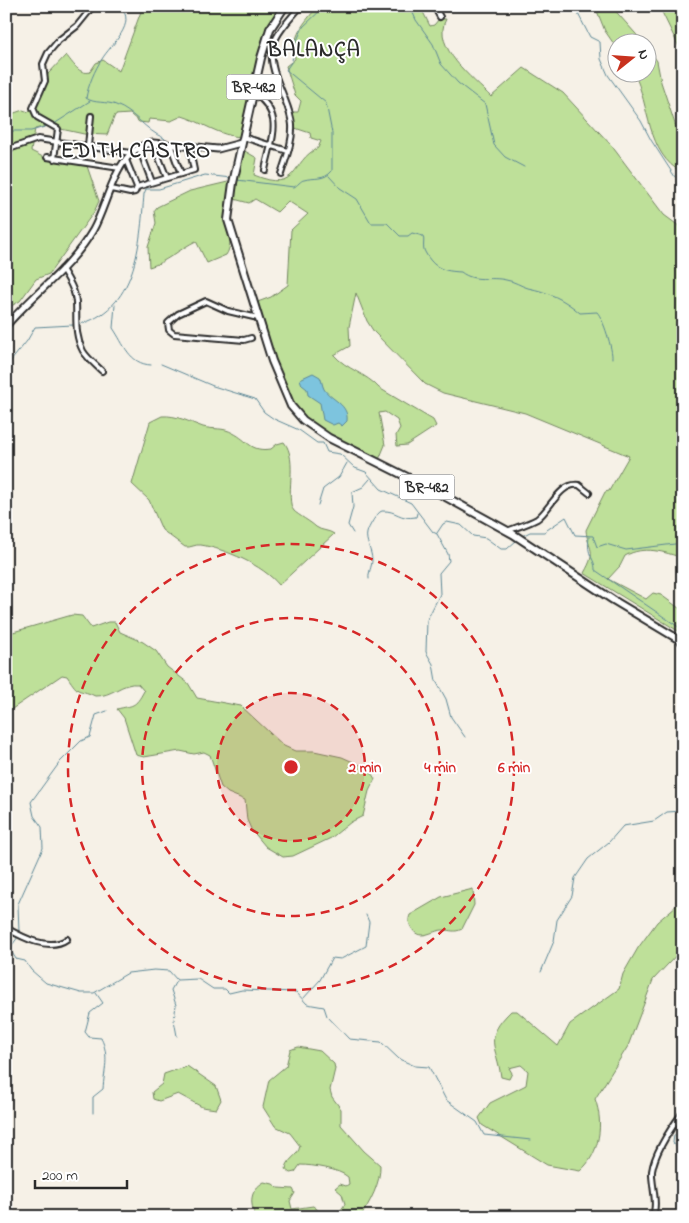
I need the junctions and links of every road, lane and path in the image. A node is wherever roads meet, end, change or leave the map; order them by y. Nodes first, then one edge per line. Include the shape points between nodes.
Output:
1 (285, 6) edge
2 (301, 6) edge
3 (434, 6) edge
4 (90, 10) dead end
5 (440, 17) dead end
6 (253, 92) junction
7 (91, 116) dead end
8 (242, 140) junction
9 (58, 142) junction
10 (153, 144) junction
11 (170, 144) junction
12 (270, 145) junction
13 (88, 146) junction
14 (189, 146) junction
15 (139, 148) junction
16 (6, 150) edge
17 (288, 151) junction
18 (131, 153) junction
19 (47, 157) dead end
20 (54, 159) junction
21 (126, 160) junction
22 (120, 168) junction
23 (265, 170) dead end
24 (181, 174) junction
25 (281, 174) dead end
26 (167, 178) junction
27 (152, 182) junction
28 (137, 187) junction
29 (112, 189) junction
30 (62, 269) junction
31 (258, 318) junction
32 (6, 326) edge
33 (251, 338) dead end
34 (102, 371) dead end
35 (589, 493) dead end
36 (507, 531) junction
37 (683, 642) edge
38 (6, 928) edge
39 (67, 939) dead end
40 (683, 1112) edge
41 (652, 1217) edge

1 - 6 highway, BR-482 via 267,36
2 - 17 street via 280,32 271,56 272,71 291,117 292,135
3 - 5 street
4 - 9 street via 52,47 44,60 45,81 33,108 36,117 58,129
6 - 8 highway, BR-482
6 - 12 street via 267,102 274,115
7 - 13 street
8 - 12 street
8 - 14 street via 218,149
8 - 31 highway, BR-482 via 228,220
9 - 13 street
9 - 16 street via 34,140
9 - 20 street
10 - 11 street
10 - 15 street
10 - 26 street
11 - 14 street
11 - 24 street
12 - 17 street
12 - 23 street
13 - 18 street
14 - 24 street via 195,169
15 - 18 street
15 - 27 street
17 - 25 street
18 - 21 street
19 - 20 street
20 - 22 street
21 - 22 street
21 - 28 street
22 - 29 street
24 - 26 street
26 - 27 street
27 - 28 street
28 - 29 street via 130,193
29 - 30 street via 92,231
30 - 32 street
30 - 34 street via 76,301 78,339 84,353
31 - 33 street via 228,311 206,301 178,314 168,323 174,334
31 - 36 highway, BR-482 via 283,391 303,420 338,444
35 - 36 street via 579,485 572,485 539,517
36 - 37 highway, BR-482
38 - 39 street via 33,942 60,943
40 - 41 street via 656,1158

